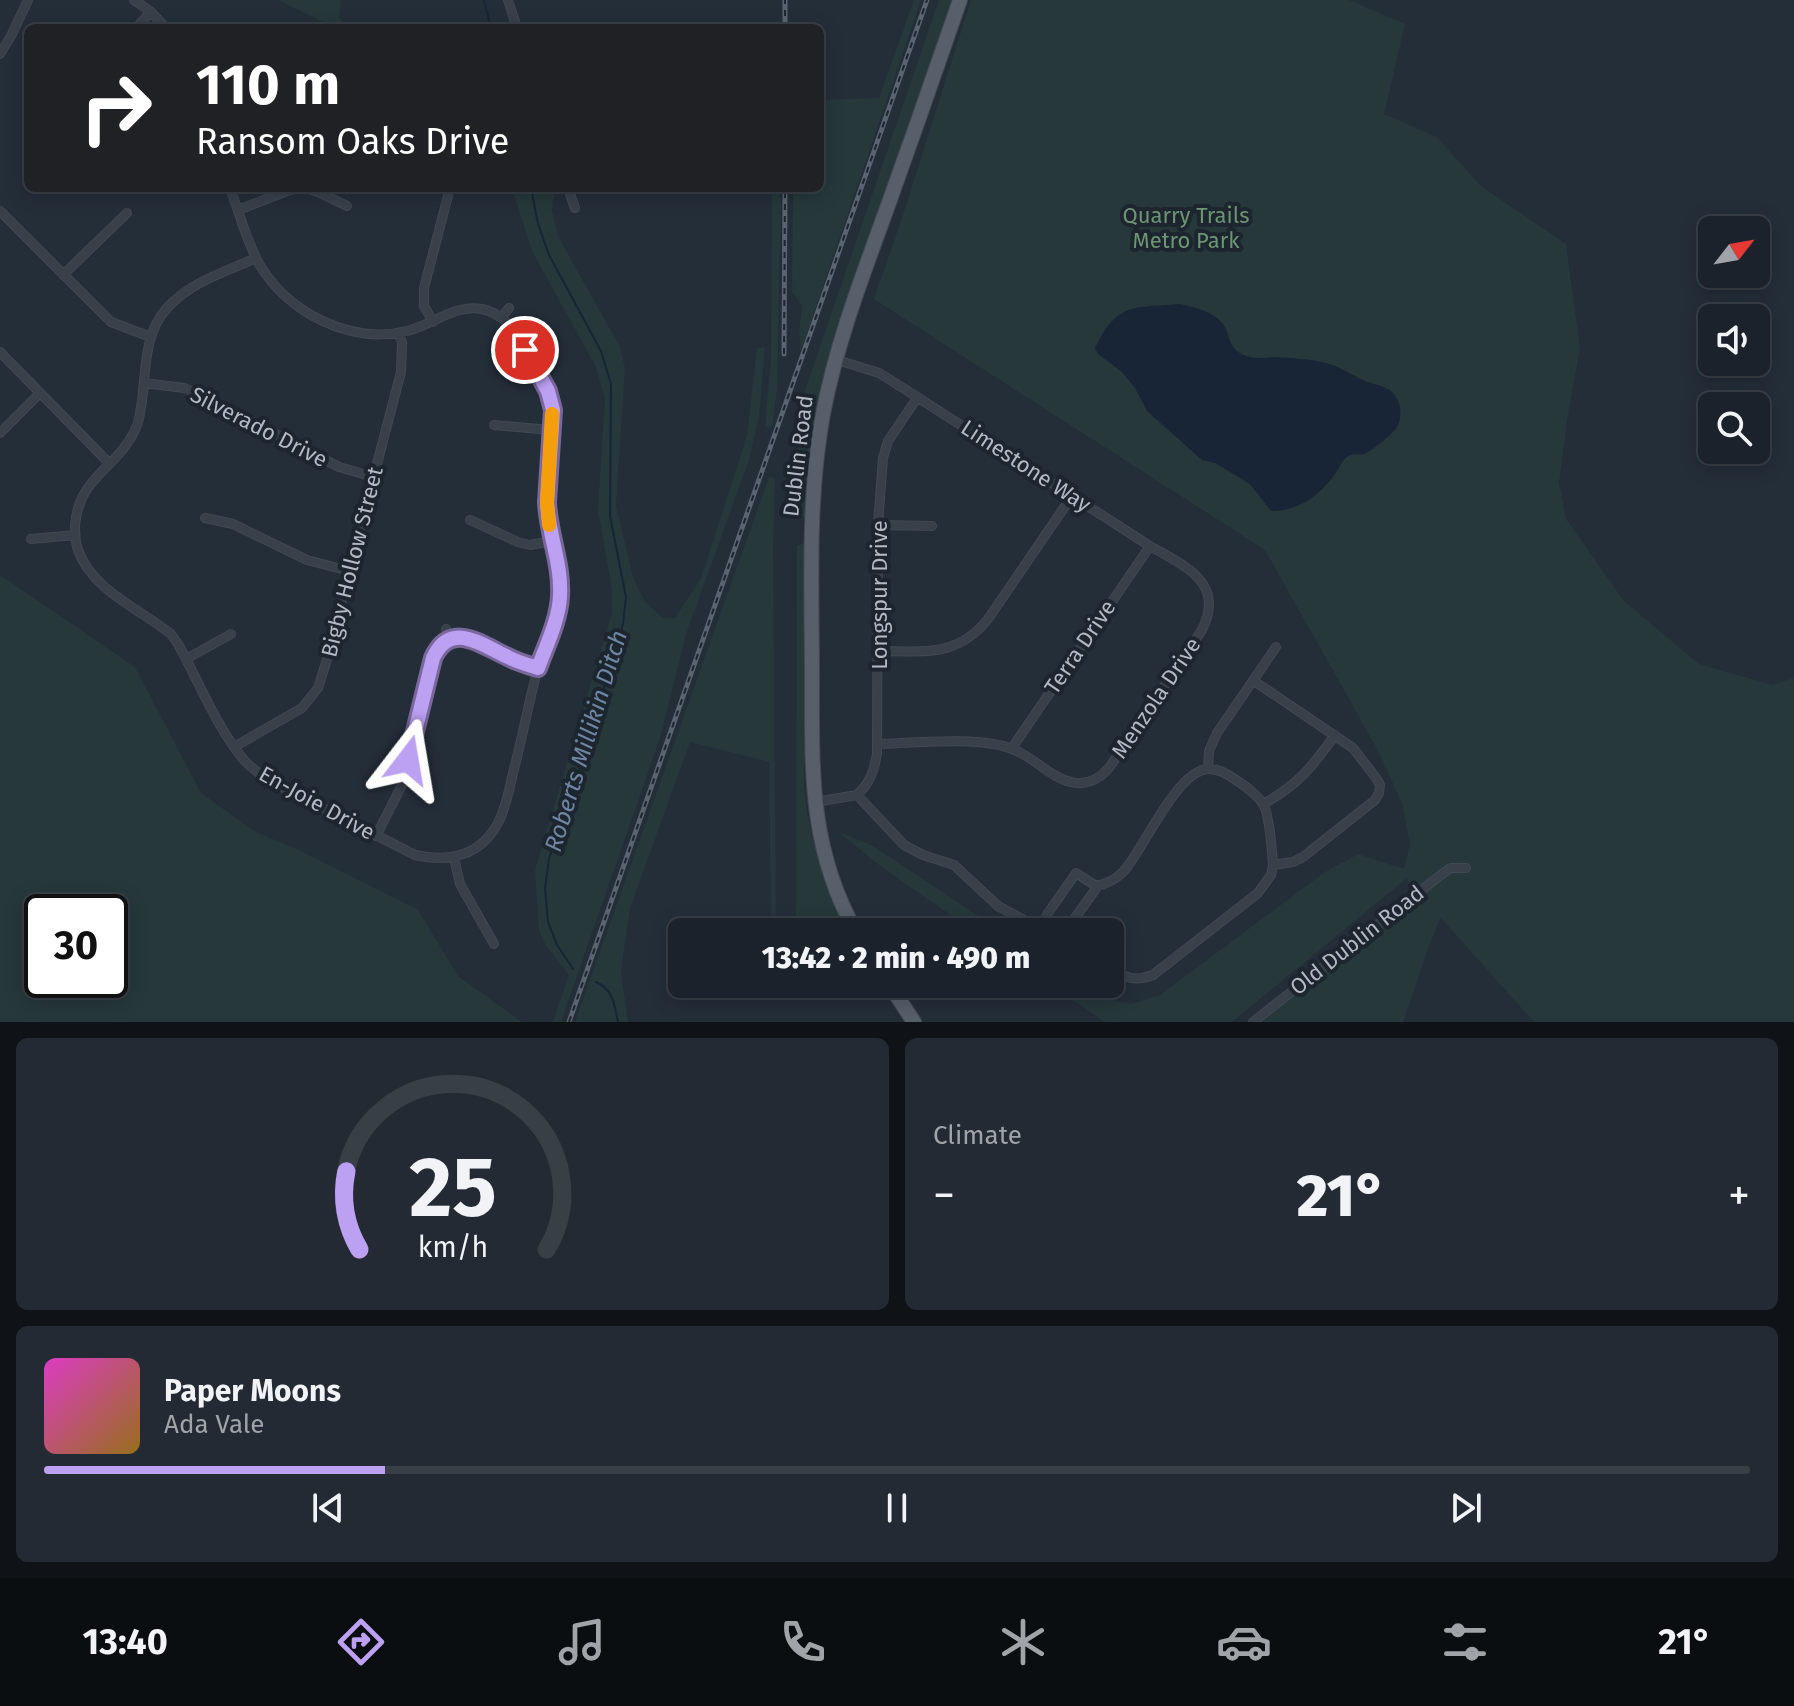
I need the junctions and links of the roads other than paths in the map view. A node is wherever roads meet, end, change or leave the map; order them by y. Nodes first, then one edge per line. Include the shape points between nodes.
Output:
1 (28, 0) edge
2 (134, 0) edge
3 (508, 0) edge
4 (960, 0) edge
5 (151, 12) junction
6 (140, 24) edge
7 (162, 24) edge
8 (516, 24) edge
9 (0, 54) edge
10 (231, 192) edge
11 (284, 192) edge
12 (318, 192) edge
13 (449, 192) edge
14 (569, 192) edge
15 (347, 206) dead end
16 (575, 208) dead end
17 (238, 210) junction
18 (0, 211) edge
19 (127, 213) dead end
20 (256, 258) junction
21 (63, 275) junction
22 (509, 308) dead end
23 (502, 317) junction
24 (433, 322) junction
25 (399, 333) junction
26 (151, 337) junction
27 (0, 352) edge
28 (837, 360) junction
29 (144, 383) junction
30 (40, 393) junction
31 (917, 398) junction
32 (494, 425) dead end
33 (551, 430) junction
34 (0, 433) edge
35 (109, 463) junction
36 (374, 477) junction
37 (1072, 496) junction
38 (205, 518) dead end
39 (470, 520) dead end
40 (878, 525) junction
41 (932, 526) dead end
42 (75, 535) junction
43 (31, 539) dead end
44 (552, 541) junction
45 (1150, 546) junction
46 (349, 571) junction
47 (1206, 588) joint
48 (446, 629) dead end
49 (231, 634) dead end
50 (451, 640) junction
51 (1276, 647) dead end
52 (878, 651) junction
53 (186, 659) junction
54 (538, 668) junction
55 (1254, 681) junction
56 (1335, 735) junction
57 (877, 744) junction
58 (234, 747) junction
59 (1012, 748) junction
60 (1208, 769) junction
61 (857, 795) junction
62 (814, 802) junction
63 (1263, 804) junction
64 (376, 836) junction
65 (454, 858) junction
66 (1273, 865) junction
67 (1466, 868) dead end
68 (1096, 886) junction
69 (849, 918) edge
70 (1020, 918) edge
71 (1047, 918) edge
72 (1075, 918) edge
73 (494, 944) dead end
74 (1124, 976) edge
75 (898, 998) edge
76 (914, 1022) edge
77 (1253, 1022) edge

1 - 9 street
2 - 5 street
3 - 8 street
4 - 28 main road, Dublin Road
5 - 6 street
5 - 7 street
10 - 17 street
11 - 17 street
12 - 15 street
13 - 24 street via 424,288 424,306
14 - 16 street
17 - 20 street
18 - 21 street
19 - 21 street
20 - 25 street via 276,286 309,315 341,328
20 - 26 street via 185,292 165,310
21 - 26 street via 111,322
22 - 23 street
23 - 24 street via 472,309
23 - 33 street via 548,391
24 - 25 street
25 - 36 street, Bigby Hollow Street via 401,372
26 - 29 street
27 - 30 street
28 - 31 street, Limestone Way via 879,373
28 - 62 main road, Dublin Road via 814,485
29 - 35 street via 138,425
29 - 36 street, Silverado Drive via 194,392 339,467
30 - 34 street
30 - 35 street
31 - 37 street, Limestone Way
31 - 40 street, Longspur Drive via 886,448
32 - 33 street
33 - 44 street via 547,516
35 - 42 street, En-Joie Drive via 84,493
36 - 46 street, Bigby Hollow Street
37 - 45 street, Limestone Way
37 - 52 street via 971,637 937,651
38 - 46 street via 233,524 307,560
39 - 44 street via 518,542
40 - 41 street
40 - 52 street, Longspur Drive
42 - 43 street
42 - 53 street, En-Joie Drive via 95,578 171,634
44 - 54 street via 560,597
45 - 47 street, Limestone Way via 1187,568
45 - 59 street, Terra Drive
46 - 58 street, Bigby Hollow Street via 318,688 302,708
47 - 59 street, Menzola Drive via 1209,610 1202,630 1109,768 1096,779 1073,783
48 - 50 street
49 - 53 street
50 - 54 street via 469,638
50 - 64 street via 433,658 402,785
51 - 55 street
52 - 57 street, Longspur Drive
53 - 58 street, En-Joie Drive
54 - 65 street via 498,824 475,848
55 - 56 street
55 - 60 street via 1217,733
56 - 63 street via 1308,773
56 - 66 street via 1353,748 1376,778 1379,793 1303,857
57 - 59 street via 975,742
57 - 61 street, Longspur Drive via 875,767
58 - 64 street, En-Joie Drive via 274,783
60 - 63 street via 1238,781
60 - 68 street via 1187,779 1123,872
61 - 62 street
61 - 70 street via 904,845 954,865 998,906
62 - 69 main road, Dublin Road via 829,871
63 - 66 street
64 - 65 street, En-Joie Drive via 415,855
65 - 73 street via 460,884
66 - 74 street via 1258,893 1153,975
67 - 77 street, Old Dublin Road via 1442,874
68 - 71 street via 1076,873
68 - 72 street
75 - 76 main road

